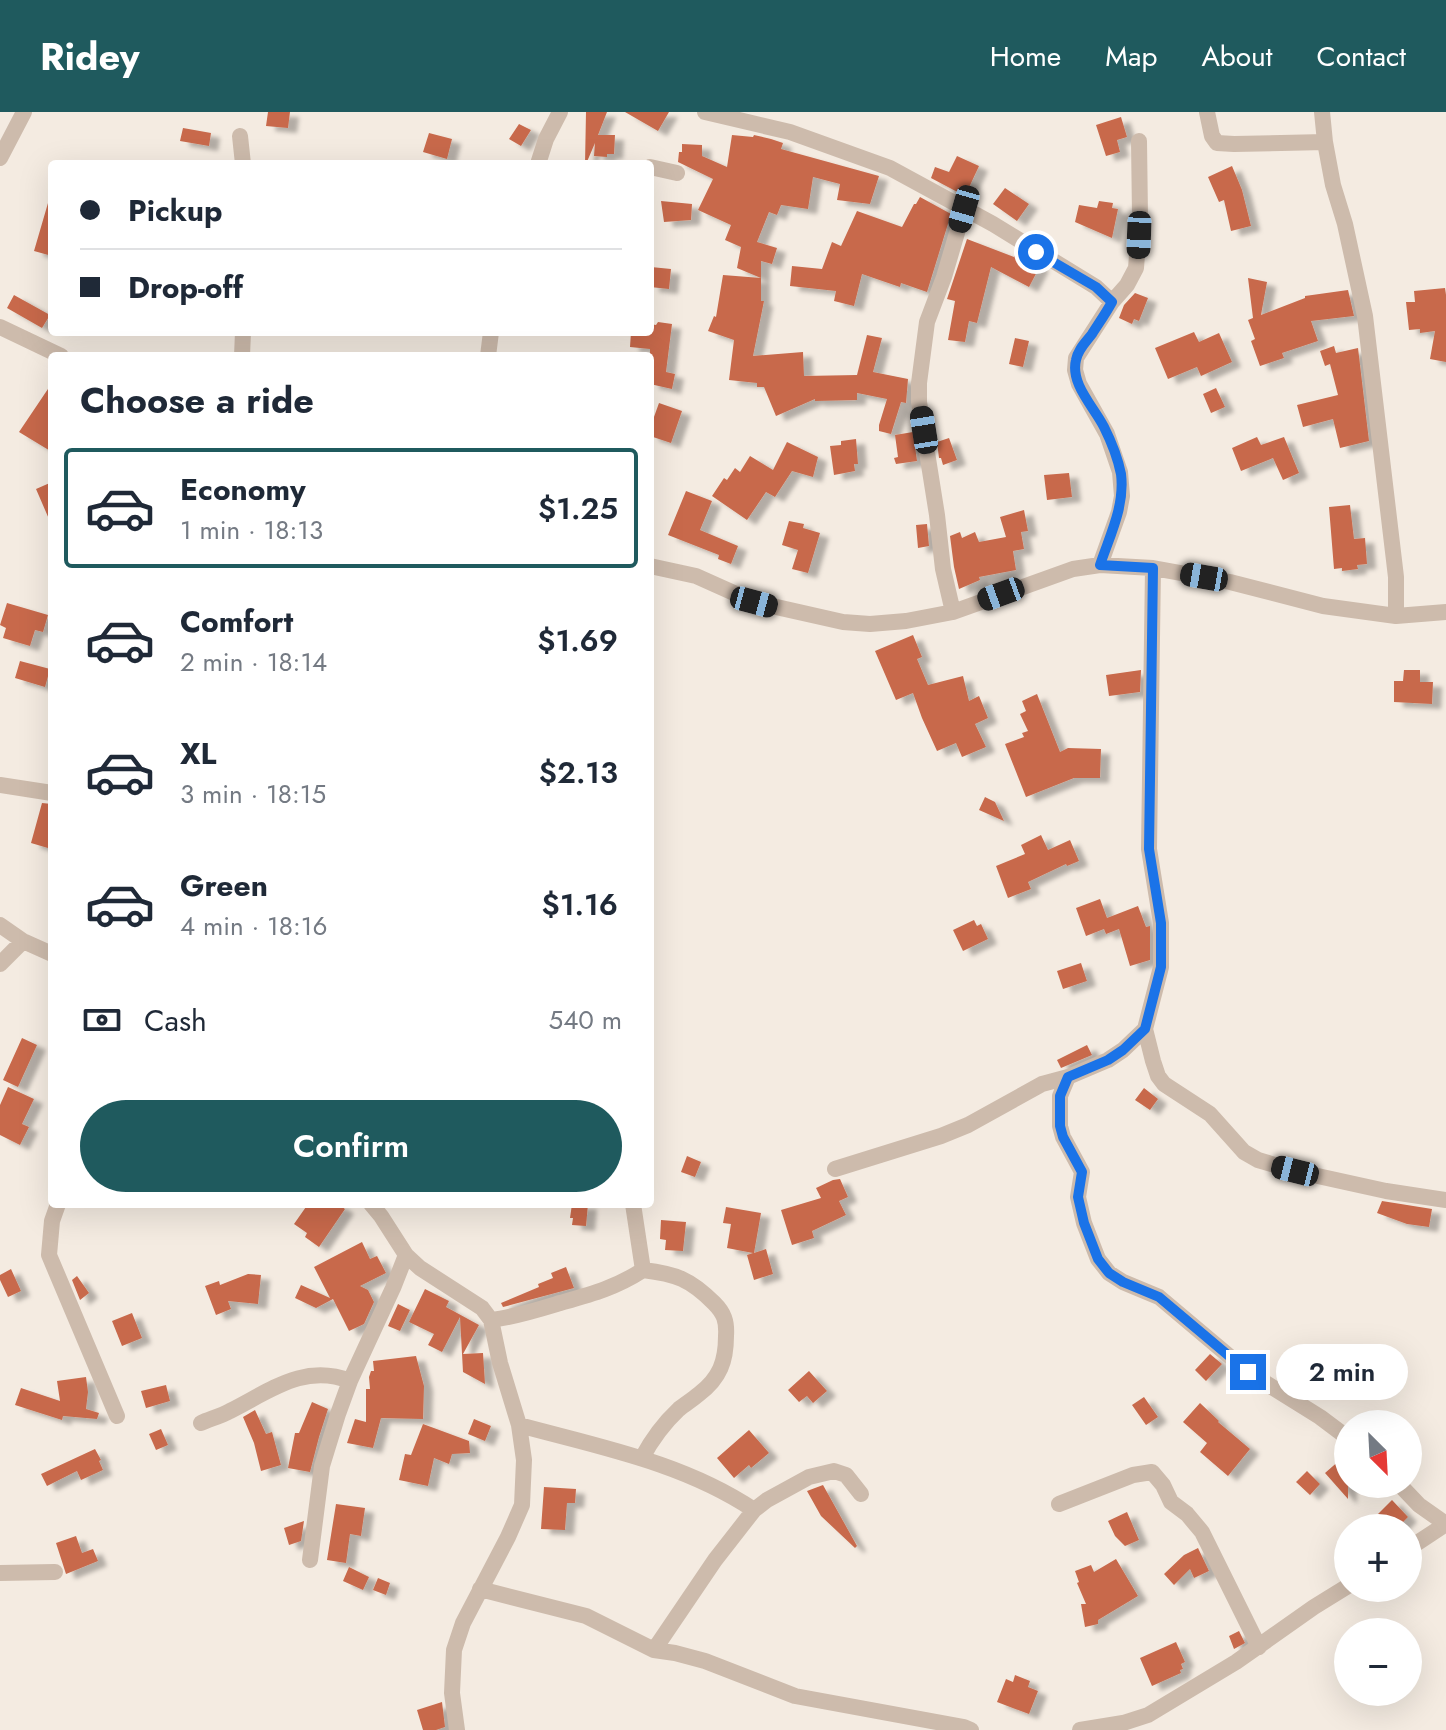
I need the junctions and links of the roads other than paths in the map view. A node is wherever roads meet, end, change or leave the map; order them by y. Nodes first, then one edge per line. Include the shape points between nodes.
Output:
1 (24, 112) edge
2 (560, 112) edge
3 (705, 112) edge
4 (1207, 112) edge
5 (1322, 112) edge
6 (240, 136) dead end
7 (1139, 141) dead end
8 (1325, 142) junction
9 (0, 158) edge
10 (243, 160) edge
11 (540, 160) edge
12 (654, 168) edge
13 (677, 173) dead end
14 (964, 209) junction
15 (1112, 302) junction
16 (0, 327) edge
17 (53, 352) edge
18 (1100, 565) junction
19 (654, 567) edge
20 (1153, 568) junction
21 (953, 612) junction
22 (1446, 612) edge
23 (1396, 616) junction
24 (0, 785) edge
25 (48, 792) edge
26 (0, 925) edge
27 (23, 941) junction
28 (48, 952) edge
29 (0, 964) edge
30 (1145, 1029) junction
31 (1068, 1077) junction
32 (835, 1169) dead end
33 (1446, 1200) edge
34 (57, 1208) edge
35 (374, 1208) edge
36 (634, 1208) edge
37 (406, 1255) junction
38 (643, 1270) junction
39 (491, 1320) junction
40 (350, 1381) junction
41 (117, 1416) dead end
42 (201, 1423) dead end
43 (519, 1425) junction
44 (1334, 1428) edge
45 (642, 1458) junction
46 (861, 1494) dead end
47 (1412, 1498) edge
48 (1059, 1504) dead end
49 (754, 1510) junction
50 (1446, 1524) edge
51 (1422, 1540) edge
52 (310, 1560) dead end
53 (55, 1572) dead end
54 (0, 1573) edge
55 (480, 1589) junction
56 (1334, 1595) edge
57 (1259, 1647) junction
58 (654, 1650) junction
59 (457, 1730) edge
60 (971, 1730) edge
61 (1080, 1730) edge

1 - 9 street
2 - 11 street
3 - 14 street via 790,132 890,168
4 - 8 street via 1217,143
5 - 8 street
6 - 10 street
7 - 15 street via 1138,258 1133,275
8 - 23 street via 1365,316 1396,577
12 - 13 street
14 - 15 street via 1096,287
14 - 21 street via 927,322 919,383
15 - 18 street via 1082,346 1075,370 1120,472 1119,512
16 - 17 street
18 - 20 street
18 - 21 street via 1073,569
19 - 21 street via 696,576 754,602 843,622 906,621
20 - 23 street via 1323,606
20 - 30 street via 1149,849 1161,923 1161,967
22 - 23 street
24 - 25 street
26 - 27 street
27 - 28 street
27 - 29 street
30 - 31 street via 1108,1060
30 - 33 street via 1164,1084 1210,1114 1258,1160
31 - 32 street via 1042,1084 941,1136
31 - 44 street via 1060,1096 1060,1126 1082,1172 1078,1197 1098,1259 1109,1273 1159,1297 1248,1372
34 - 41 street via 49,1255
35 - 37 street
36 - 38 street
37 - 39 street via 482,1308
37 - 40 street
38 - 39 street via 607,1289
38 - 45 street via 681,1277 722,1311 726,1357 702,1392 653,1437
39 - 43 street
40 - 42 street via 322,1374 289,1379
40 - 52 street via 322,1466
43 - 45 street
43 - 55 street via 522,1505
45 - 49 street via 730,1494
46 - 49 street via 846,1475 834,1471 809,1477
47 - 50 street
48 - 57 street via 1152,1472 1171,1502 1202,1532
49 - 58 street
50 - 51 street
53 - 54 street
55 - 58 street via 586,1616
55 - 59 street via 454,1650
56 - 57 street
57 - 61 street via 1148,1715
58 - 60 street via 705,1661 795,1696

